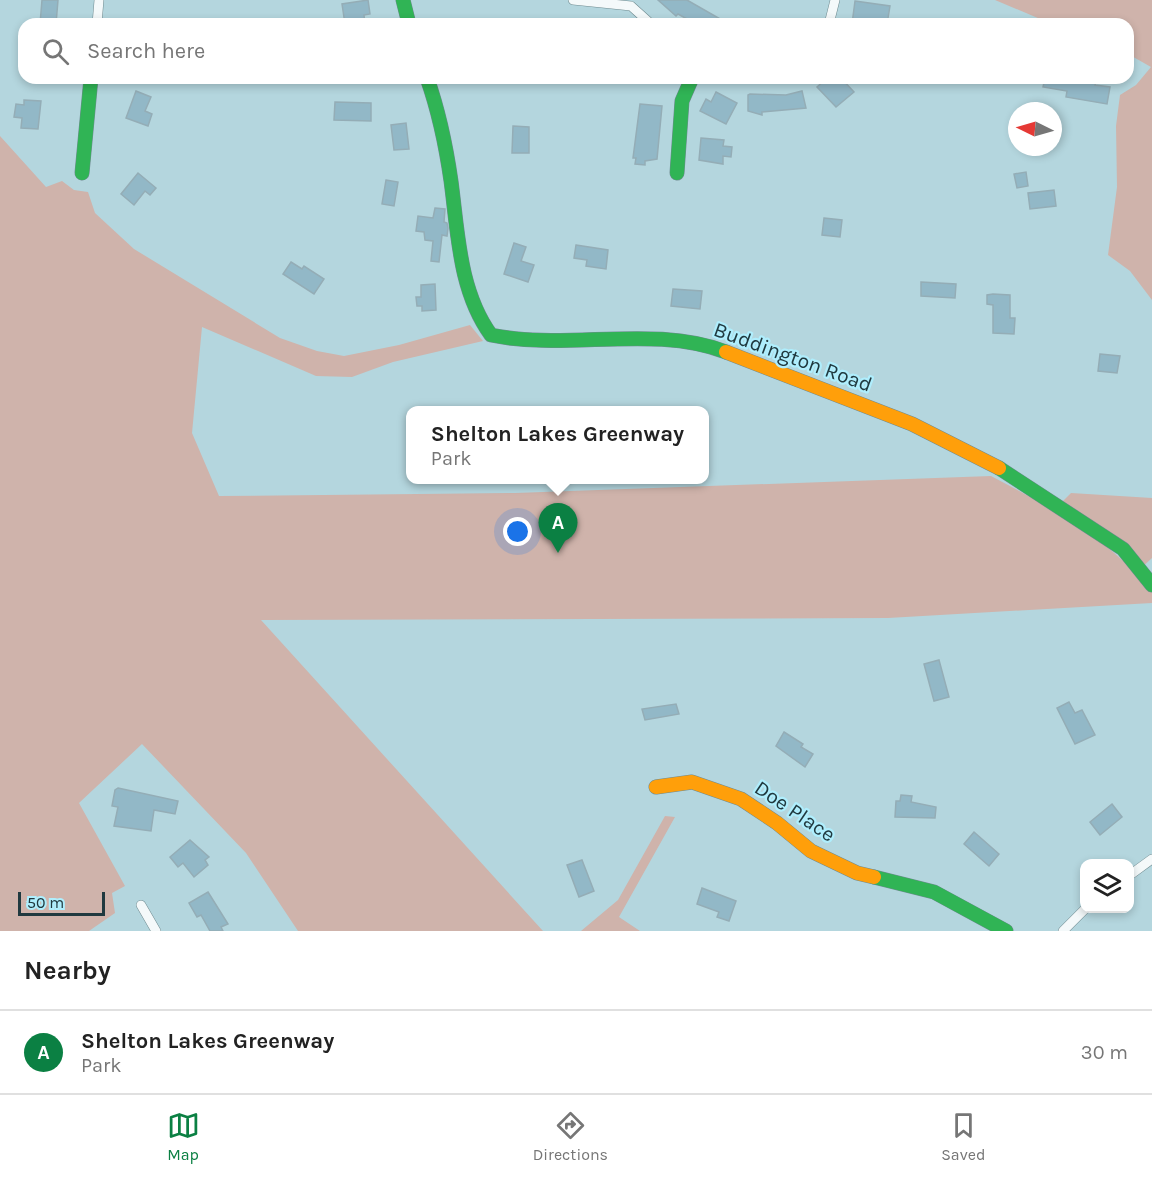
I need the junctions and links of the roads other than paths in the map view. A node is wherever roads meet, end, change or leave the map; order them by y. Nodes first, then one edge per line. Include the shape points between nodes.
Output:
1 (99, 0) edge
2 (403, 0) edge
3 (573, 0) edge
4 (835, 0) edge
5 (632, 3) edge
6 (98, 18) edge
7 (408, 18) edge
8 (646, 18) edge
9 (830, 18) edge
10 (90, 84) edge
11 (429, 84) edge
12 (689, 84) edge
13 (82, 173) dead end
14 (677, 173) dead end
15 (1152, 585) edge
16 (656, 787) dead end
17 (1152, 859) edge
18 (1134, 872) edge
19 (141, 905) dead end
20 (1082, 913) edge
21 (156, 931) edge
22 (1006, 931) edge
23 (1063, 931) edge

1 - 6 street
2 - 7 street
3 - 5 street
4 - 9 street
5 - 8 street
10 - 13 street
11 - 15 street, Buddington Road via 444,136 469,298 491,335 520,341 652,338 718,349 912,424 1003,470 1123,549
12 - 14 street via 682,101
16 - 22 street, Doe Place via 692,782 741,799 811,851 857,873 934,891
17 - 18 street
19 - 21 street
20 - 23 street

